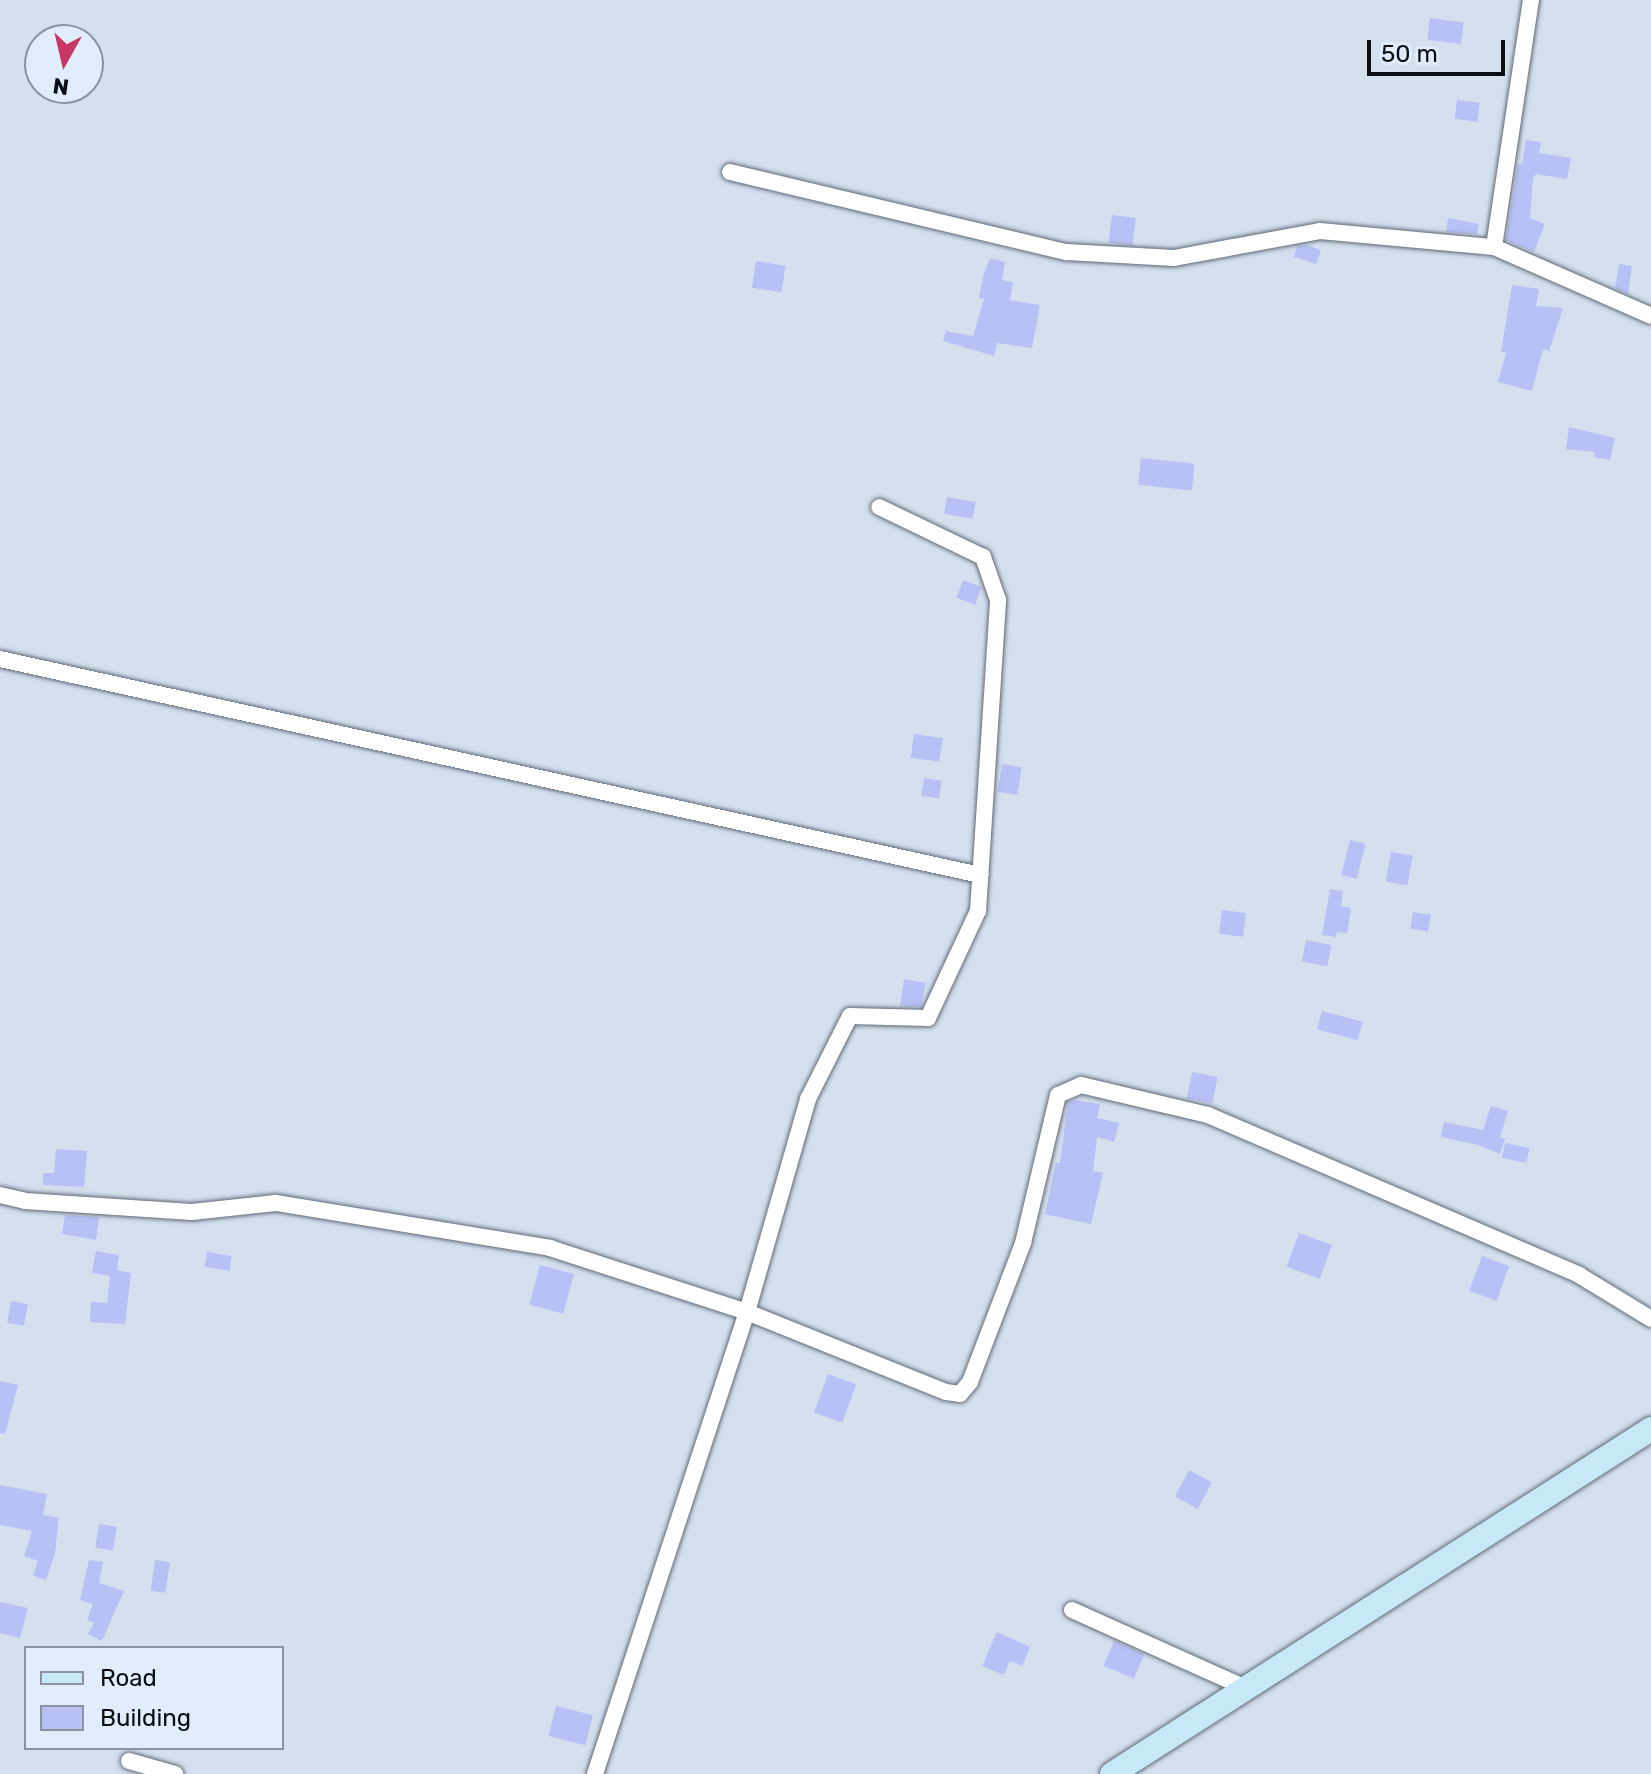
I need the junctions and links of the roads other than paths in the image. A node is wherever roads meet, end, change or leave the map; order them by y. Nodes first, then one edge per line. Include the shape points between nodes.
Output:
1 (1531, 0) edge
2 (730, 172) dead end
3 (1494, 247) junction
4 (1651, 316) edge
5 (879, 507) dead end
6 (0, 659) edge
7 (980, 875) junction
8 (0, 1195) edge
9 (747, 1312) junction
10 (1651, 1319) edge
11 (1651, 1429) edge
12 (1072, 1610) dead end
13 (1243, 1687) junction
14 (129, 1761) dead end
15 (175, 1774) edge
16 (595, 1774) edge
17 (1112, 1774) edge

1 - 3 street
2 - 3 street via 1067,252 1174,258 1320,231
3 - 4 street
5 - 7 street via 983,557 998,600
6 - 7 street
7 - 9 street via 978,911 928,1018 850,1016 808,1099
8 - 9 street via 192,1212 276,1203 550,1248
9 - 10 street via 960,1394 970,1382 1023,1243 1058,1095 1081,1085 1208,1115 1579,1275
9 - 16 street
11 - 13 main road
12 - 13 street
13 - 17 main road
14 - 15 street

